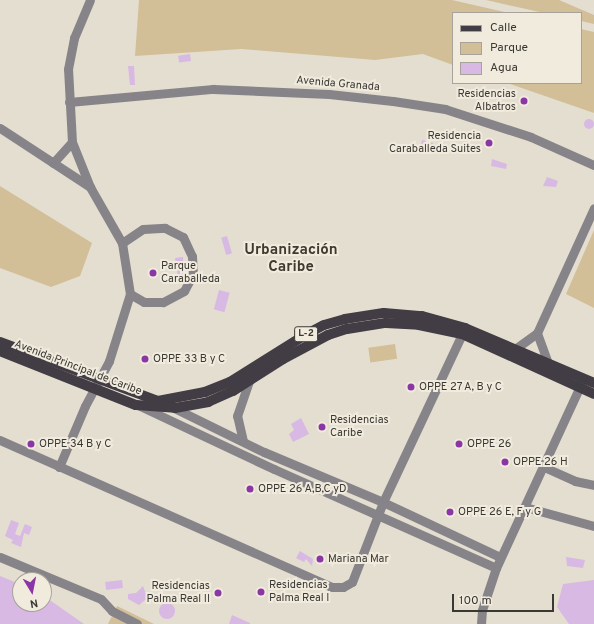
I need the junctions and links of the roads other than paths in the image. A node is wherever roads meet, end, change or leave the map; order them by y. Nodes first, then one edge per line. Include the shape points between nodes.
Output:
1 (90, 0) edge
2 (69, 102) junction
3 (0, 128) edge
4 (72, 142) junction
5 (53, 163) junction
6 (594, 165) edge
7 (90, 187) junction
8 (594, 208) edge
9 (122, 243) junction
10 (130, 294) junction
11 (463, 331) junction
12 (537, 333) junction
13 (0, 342) edge
14 (515, 349) junction
15 (0, 351) edge
16 (548, 363) junction
17 (584, 379) junction
18 (249, 381) junction
19 (594, 383) edge
20 (97, 385) junction
21 (579, 389) junction
22 (594, 394) edge
23 (158, 401) junction
24 (136, 405) junction
25 (175, 408) junction
26 (0, 440) edge
27 (243, 441) junction
28 (59, 467) junction
29 (544, 467) junction
30 (594, 486) edge
31 (383, 502) junction
32 (525, 507) junction
33 (378, 515) junction
34 (594, 526) edge
35 (0, 557) edge
36 (500, 557) junction
37 (496, 568) junction
38 (136, 624) edge
39 (481, 624) edge

1 - 2 street via 74,38 68,69
2 - 4 street
2 - 6 street, Avenida Granada via 213,89 329,94 394,101 445,109 531,137
3 - 5 street
4 - 5 street
4 - 7 street
5 - 7 street
7 - 9 street
8 - 12 street
9 - 10 street
9 - 10 street via 143,229 165,228 183,237 192,256 193,274 184,291 163,302 144,302
10 - 20 street via 109,361
11 - 14 main road, Avenida Principal de Caribe / L-2
11 - 18 main road, Avenida Principal de Caribe / L-2 via 386,323 347,329 309,344
11 - 21 main road, Avenida Principal de Caribe / L-2
11 - 23 main road, Avenida Principal de Caribe / L-2 via 414,316 384,313 345,319 305,335 230,382 205,392
11 - 31 street
12 - 14 street
12 - 16 street
13 - 20 main road, Avenida Principal de Caribe / L-2
14 - 16 main road, Avenida Principal de Caribe / L-2
15 - 20 main road, Avenida Principal de Caribe / L-2
16 - 17 main road, Avenida Principal de Caribe / L-2
17 - 19 main road, Avenida Principal de Caribe / L-2
17 - 21 street
18 - 25 main road, Avenida Principal de Caribe / L-2 via 208,402
18 - 27 street via 237,416
20 - 23 main road, Avenida Principal de Caribe / L-2
20 - 24 main road, Avenida Principal de Caribe / L-2
20 - 28 street
21 - 22 main road, Avenida Principal de Caribe / L-2
21 - 29 street
23 - 25 street
24 - 25 main road, Avenida Principal de Caribe / L-2
24 - 33 street
25 - 27 street
26 - 28 street
27 - 31 street
28 - 33 street via 331,587 343,587 352,582
29 - 30 street via 575,481
29 - 32 street
31 - 33 street
31 - 36 street
32 - 34 street
32 - 36 street
33 - 37 street
35 - 38 street via 101,599 112,611
36 - 37 street
37 - 39 street via 482,610

